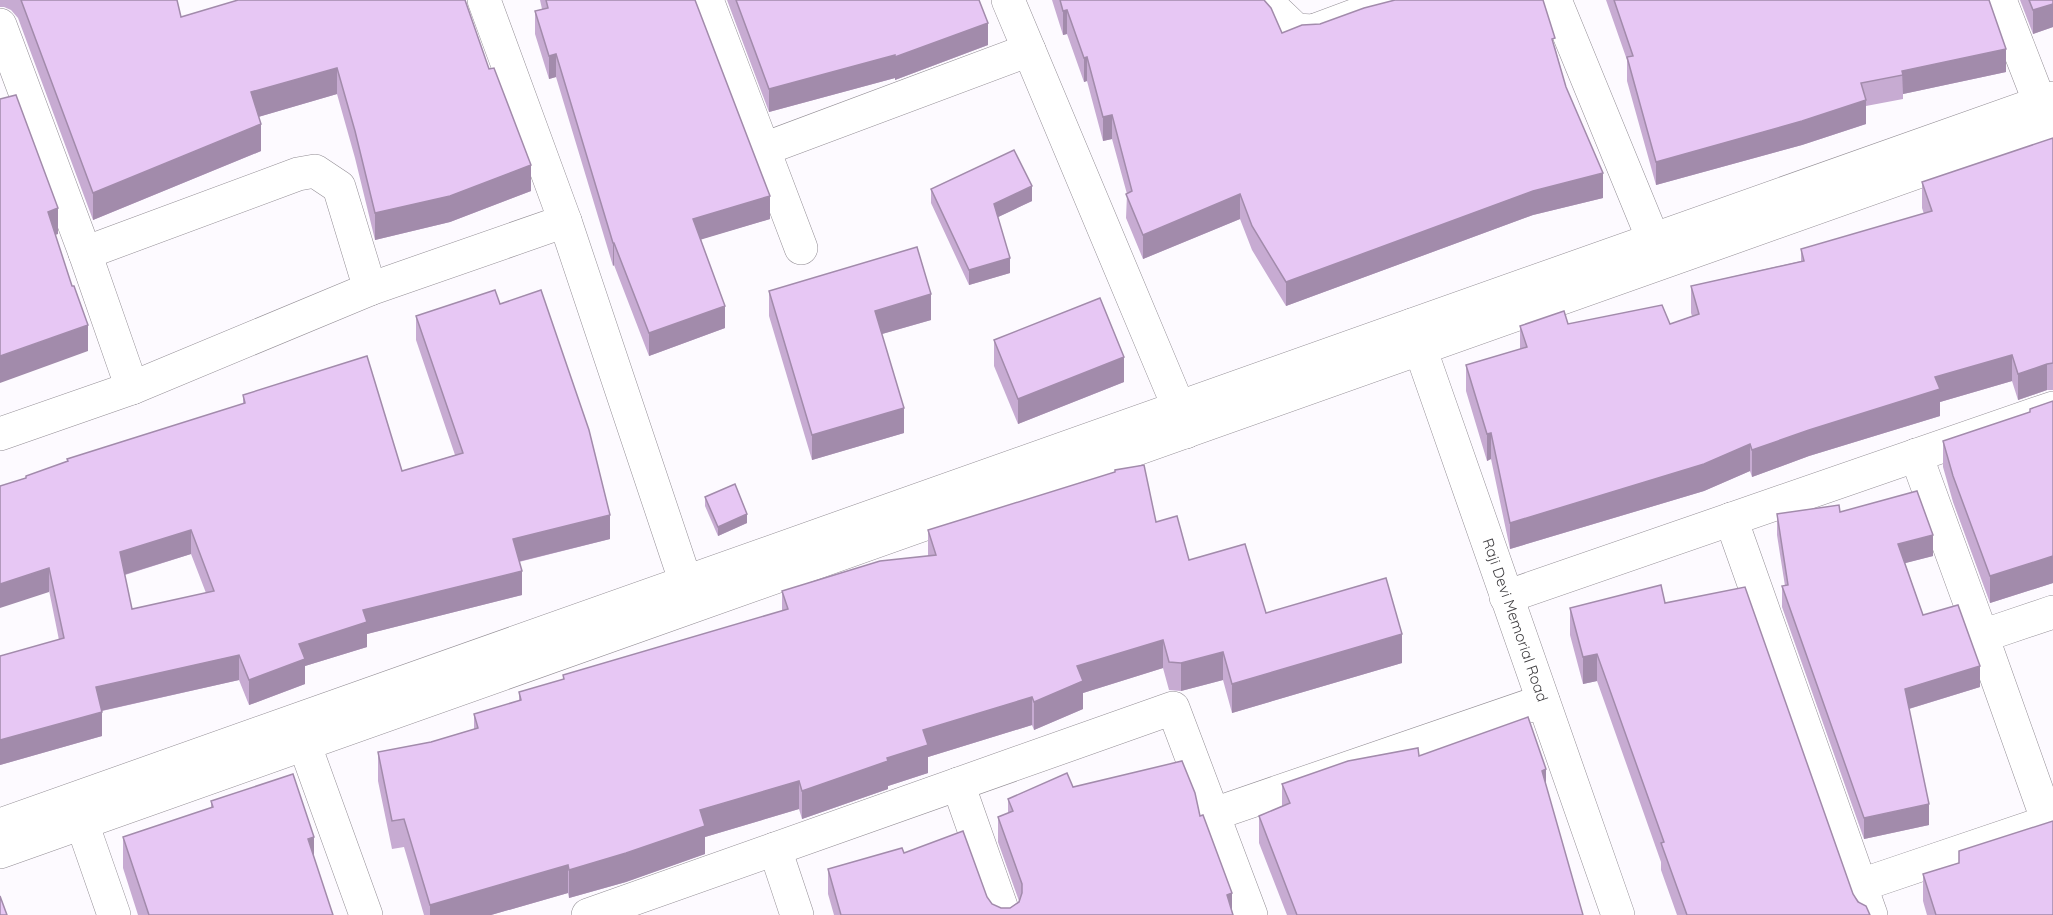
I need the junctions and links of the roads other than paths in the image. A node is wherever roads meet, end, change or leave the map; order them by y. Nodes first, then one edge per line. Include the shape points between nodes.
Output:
1 (484, 0) edge
2 (707, 0) edge
3 (1008, 0) edge
4 (1270, 0) edge
5 (1396, 0) edge
6 (1555, 0) edge
7 (2000, 0) edge
8 (0, 25) edge
9 (1029, 51) junction
10 (2049, 112) edge
11 (764, 149) junction
12 (565, 221) junction
13 (1653, 239) junction
14 (801, 248) dead end
15 (85, 253) junction
16 (370, 289) junction
17 (1416, 337) junction
18 (132, 387) junction
19 (2053, 408) edge
20 (1183, 420) junction
21 (0, 434) edge
22 (1916, 455) junction
23 (1731, 519) junction
24 (686, 583) junction
25 (1506, 597) junction
26 (2053, 612) edge
27 (1982, 636) junction
28 (1543, 701) junction
29 (300, 733) junction
30 (958, 784) junction
31 (1214, 814) junction
32 (2050, 821) edge
33 (82, 823) junction
34 (0, 825) edge
35 (775, 849) junction
36 (0, 852) edge
37 (1866, 900) edge
38 (114, 915) edge
39 (366, 915) edge
40 (588, 915) edge
41 (797, 915) edge
42 (1004, 915) edge
43 (1251, 915) edge
44 (1618, 915) edge

1 - 12 street
2 - 11 street
3 - 9 street
4 - 5 street via 1296,30 1313,31
6 - 13 street
7 - 10 street
8 - 15 street
9 - 11 street
9 - 20 street
10 - 13 street
10 - 17 street
11 - 14 street
12 - 16 street
12 - 24 street
13 - 17 street
15 - 16 street via 297,174 315,171 339,187
15 - 18 street
16 - 18 street
17 - 20 street
17 - 25 street, Raji Devi Memorial Road
18 - 21 street
19 - 22 street
20 - 24 street
20 - 29 street
22 - 23 street
22 - 27 street
23 - 25 street
23 - 37 street
24 - 29 street
25 - 28 street, Raji Devi Memorial Road
26 - 27 street
27 - 32 street
28 - 31 street
28 - 44 street, Raji Devi Memorial Road
29 - 33 street
29 - 34 street
29 - 39 street
30 - 31 street via 1173,708
30 - 35 street
30 - 42 street
31 - 43 street
32 - 37 street
33 - 36 street
33 - 38 street
35 - 40 street
35 - 41 street

